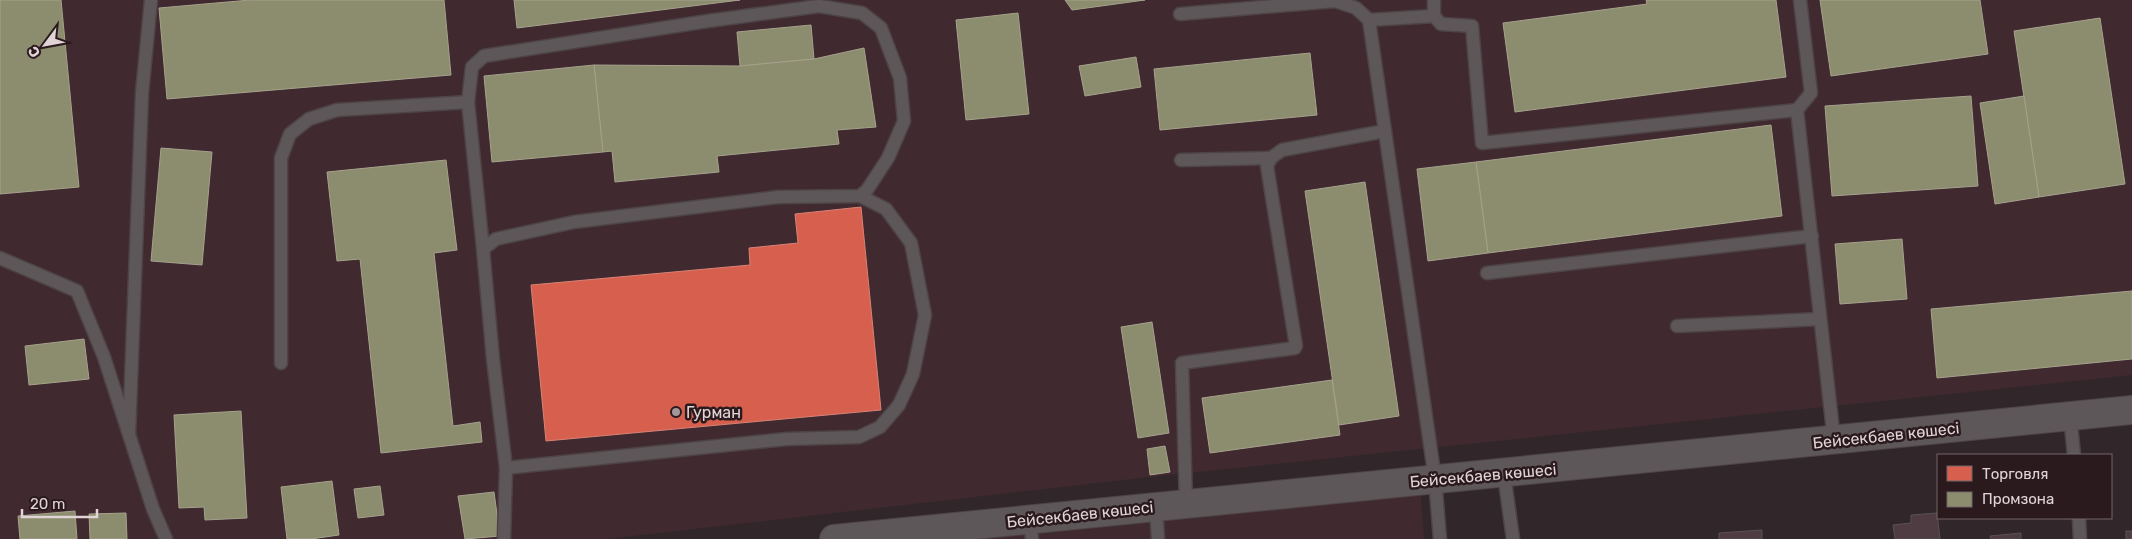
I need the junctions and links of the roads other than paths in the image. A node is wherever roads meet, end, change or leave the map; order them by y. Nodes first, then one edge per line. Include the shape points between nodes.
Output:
1 (151, 0) edge
2 (1434, 0) edge
3 (1800, 0) edge
4 (1180, 14) dead end
5 (1434, 16) junction
6 (1369, 20) junction
7 (468, 102) junction
8 (1797, 110) junction
9 (1385, 131) junction
10 (1271, 158) junction
11 (1180, 160) dead end
12 (860, 196) junction
13 (1812, 236) junction
14 (483, 249) junction
15 (0, 258) edge
16 (1487, 273) dead end
17 (1820, 319) junction
18 (1677, 326) dead end
19 (281, 363) dead end
20 (2132, 410) edge
21 (2070, 416) junction
22 (129, 434) junction
23 (1834, 440) junction
24 (2074, 454) edge
25 (506, 468) junction
26 (1504, 474) junction
27 (1435, 479) junction
28 (1186, 504) junction
29 (1156, 507) junction
30 (2079, 519) edge
31 (1031, 529) edge
32 (899, 536) edge
33 (166, 539) edge
34 (504, 539) edge
35 (834, 539) edge
36 (1158, 539) edge
37 (1440, 539) edge
38 (1513, 539) edge
39 (2080, 539) edge

1 - 22 lane via 142,93
2 - 5 lane
3 - 8 lane via 1812,93
4 - 6 lane via 1335,0 1356,8
5 - 6 lane
5 - 8 lane via 1441,24 1472,26 1482,143
6 - 9 lane
7 - 12 lane via 472,67 484,56 708,20 819,6 862,13 881,28 900,78 904,121 888,158
7 - 14 lane
7 - 19 lane via 337,110 309,119 290,134 281,158
8 - 13 lane
9 - 10 lane via 1282,150
9 - 27 lane
10 - 11 lane
10 - 28 lane via 1267,166 1296,346 1182,363
12 - 14 lane via 778,197 574,222 496,238
12 - 25 lane via 886,209 911,242 925,315 913,374 899,405 880,427 859,437 786,440
13 - 16 lane
13 - 17 lane
14 - 25 lane
15 - 22 lane via 77,291
17 - 18 lane
17 - 23 lane
20 - 21 street, Бейсекбаев көшесі
21 - 23 street, Бейсекбаев көшесі
21 - 24 lane
22 - 33 lane
23 - 26 street, Бейсекбаев көшесі
25 - 34 lane
26 - 27 street, Бейсекбаев көшесі
26 - 38 lane
27 - 28 street, Бейсекбаев көшесі
27 - 37 lane
28 - 29 street, Бейсекбаев көшесі
29 - 31 street, Бейсекбаев көшесі
29 - 36 lane
30 - 39 lane
31 - 32 street, Бейсекбаев көшесі
32 - 35 street, Бейсекбаев көшесі

